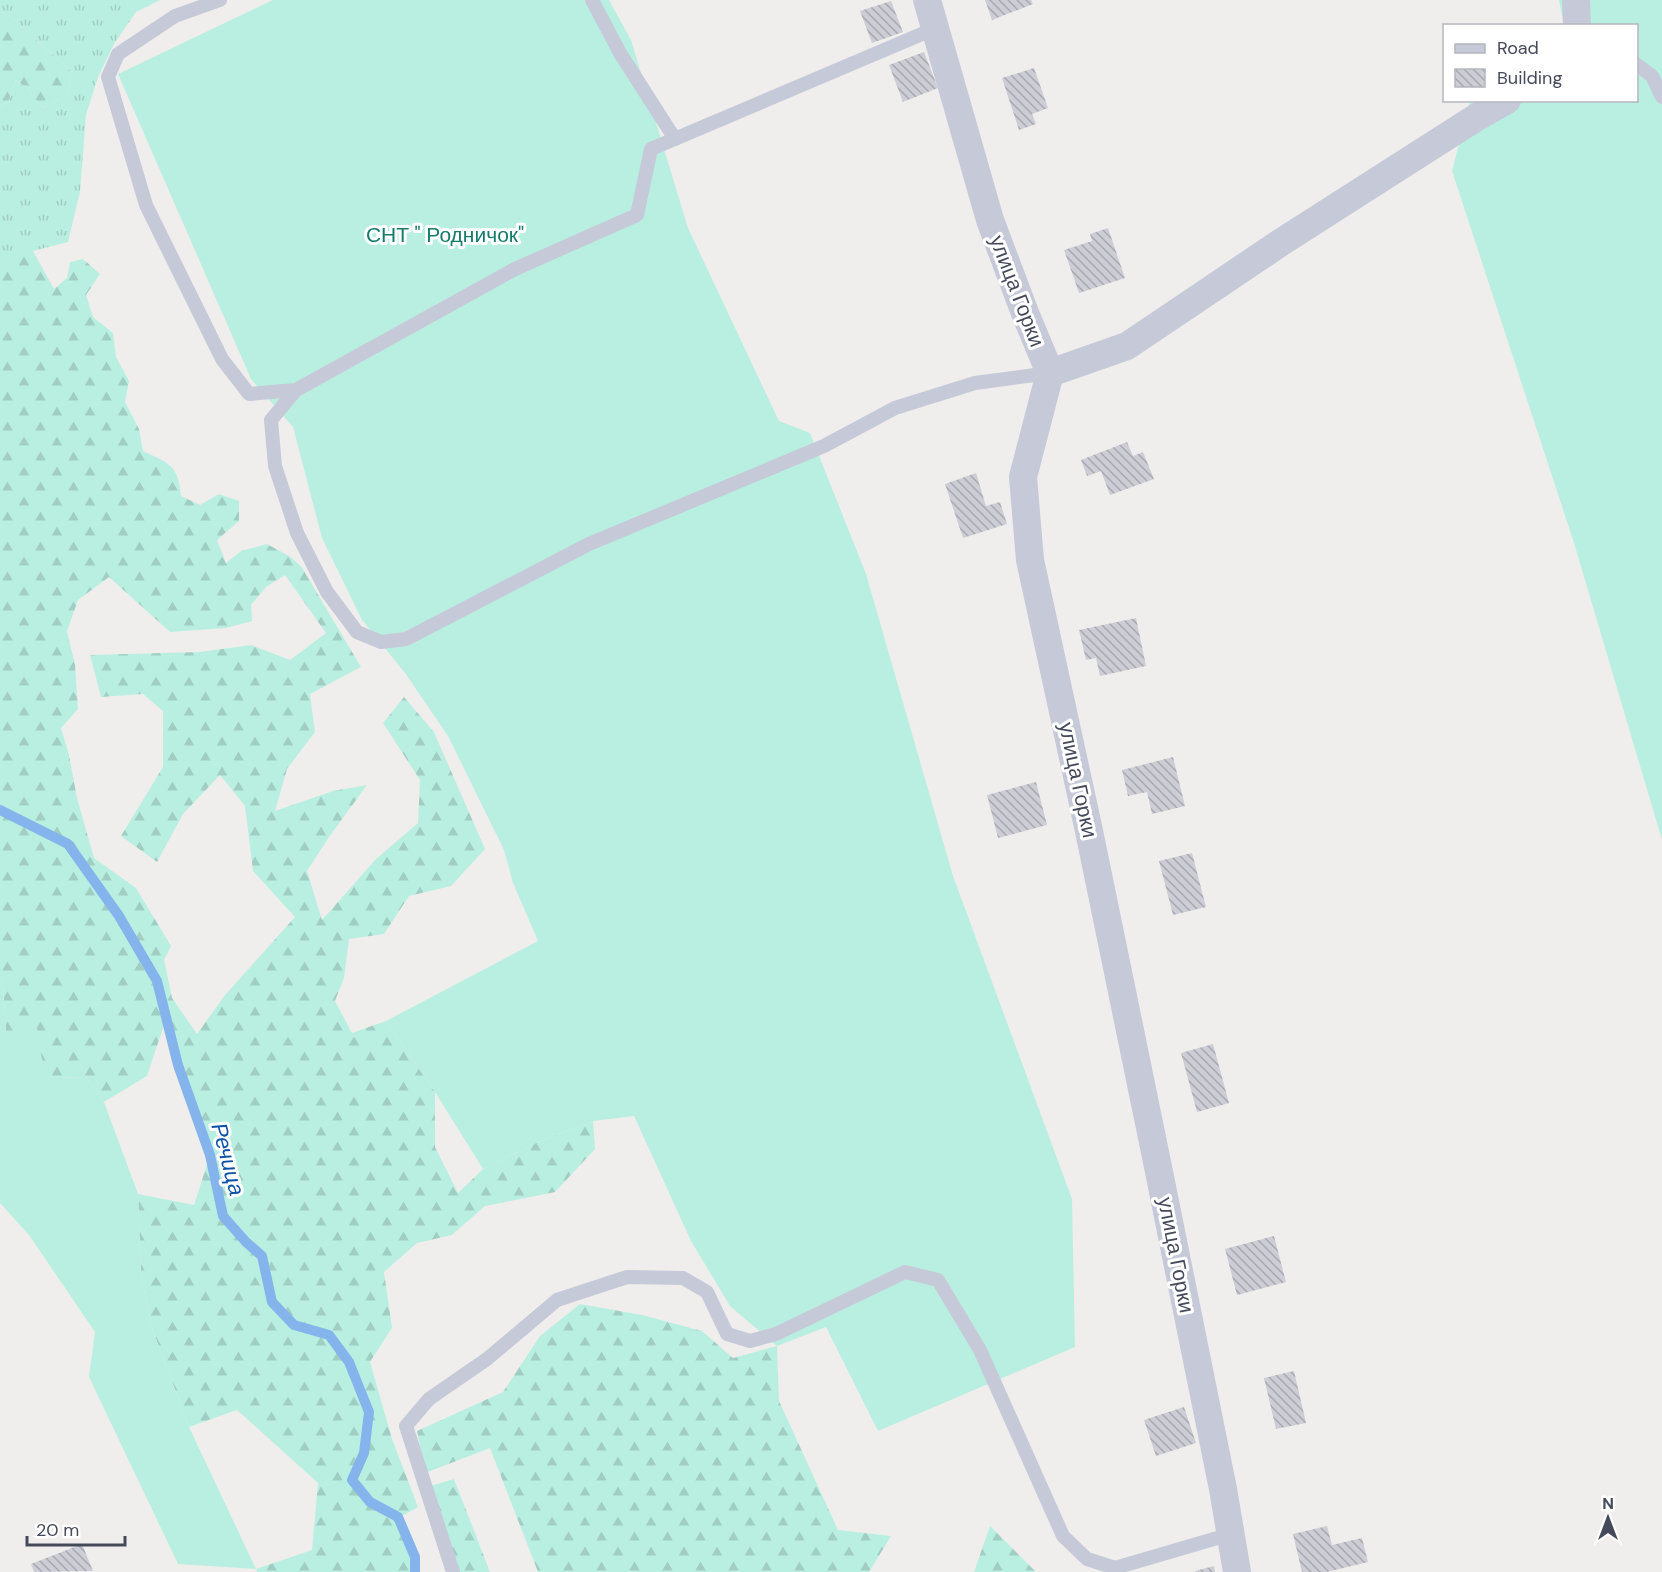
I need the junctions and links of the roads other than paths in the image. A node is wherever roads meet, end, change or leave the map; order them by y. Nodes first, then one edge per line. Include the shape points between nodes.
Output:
1 (220, 0) edge
2 (592, 0) edge
3 (927, 0) edge
4 (1576, 0) edge
5 (1576, 24) edge
6 (936, 28) junction
7 (1638, 66) edge
8 (1662, 97) edge
9 (1503, 102) edge
10 (675, 139) junction
11 (1050, 373) junction
12 (296, 390) junction
13 (1231, 1534) junction
14 (453, 1572) edge
15 (1238, 1572) edge

1 - 12 lane via 175,16 118,54 108,77 146,205 222,358 249,394
2 - 10 lane via 620,53
3 - 6 street, улица Горки
4 - 5 street
6 - 10 lane
6 - 11 street, улица Горки via 990,220
7 - 8 lane via 1652,76
9 - 11 street via 1282,241 1127,346
10 - 12 lane via 651,149 637,215 515,269
11 - 12 lane via 975,383 895,408 824,446 589,544 406,639 381,642 357,632 327,592 297,533 275,466 271,420
11 - 13 street, улица Горки via 1023,477 1030,560 1089,831
13 - 14 lane via 1115,1568 1088,1559 1063,1536 980,1350 938,1280 905,1272 776,1334 750,1341 727,1334 707,1292 683,1278 627,1277 556,1300 487,1359 429,1399 406,1426
13 - 15 street, улица Горки

